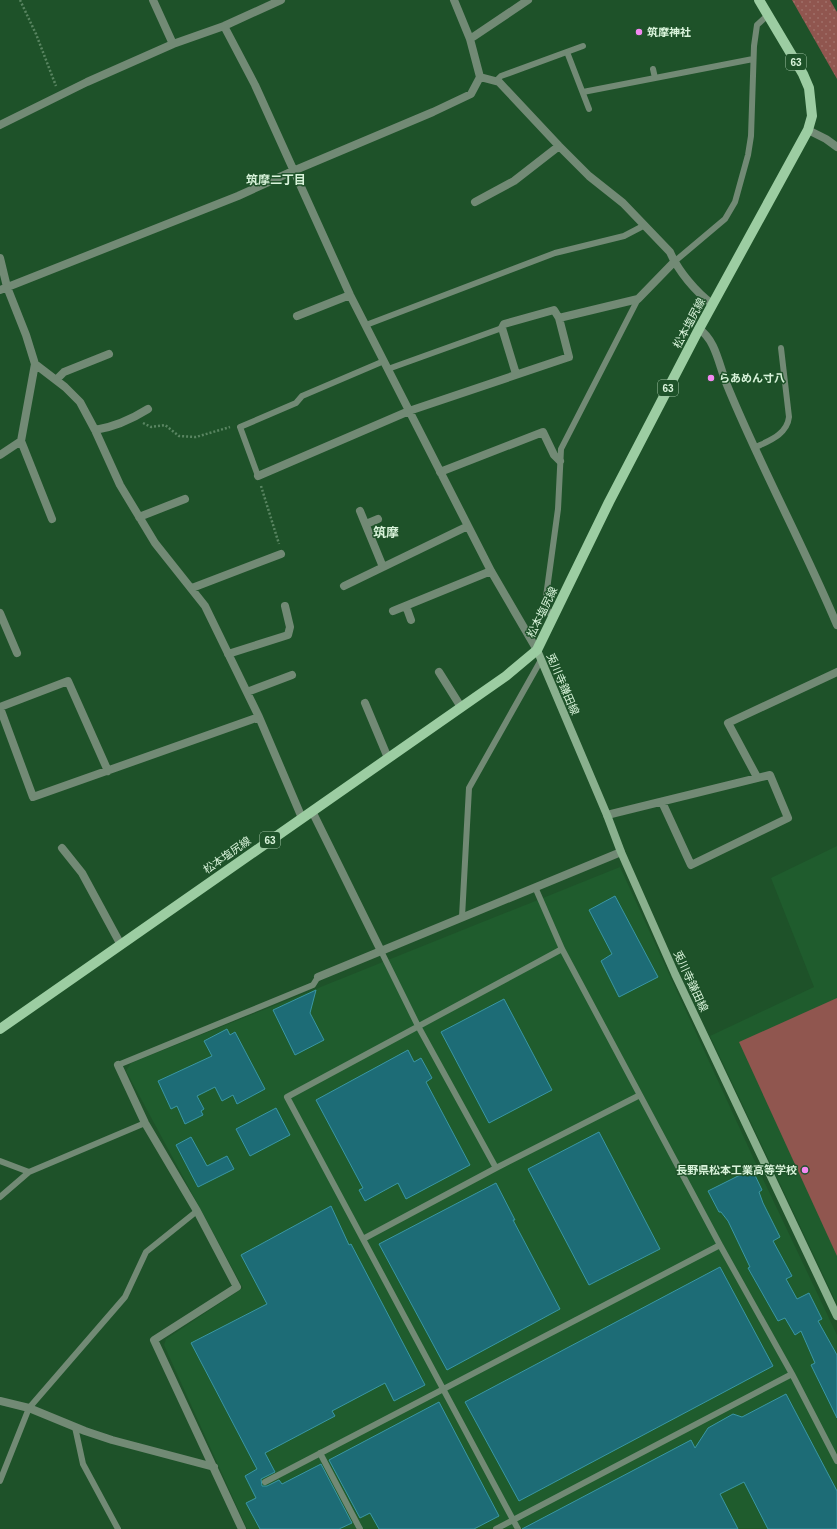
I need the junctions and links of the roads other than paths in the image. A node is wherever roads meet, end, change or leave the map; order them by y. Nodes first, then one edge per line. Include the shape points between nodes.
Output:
1 (153, 0) edge
2 (280, 0) edge
3 (454, 0) edge
4 (528, 0) edge
5 (759, 0) edge
6 (768, 16) junction
7 (224, 26) junction
8 (470, 39) junction
9 (173, 44) junction
10 (583, 46) dead end
11 (567, 52) junction
12 (753, 59) junction
13 (652, 68) dead end
14 (480, 77) junction
15 (655, 78) junction
16 (496, 81) junction
17 (583, 92) junction
18 (589, 109) dead end
19 (0, 125) edge
20 (808, 130) junction
21 (559, 146) junction
22 (837, 147) edge
23 (293, 171) junction
24 (475, 202) dead end
25 (645, 225) junction
26 (0, 258) edge
27 (674, 262) junction
28 (3, 288) edge
29 (350, 295) junction
30 (638, 299) junction
31 (712, 304) junction
32 (297, 316) dead end
33 (559, 318) junction
34 (366, 325) junction
35 (502, 328) junction
36 (699, 329) junction
37 (781, 348) dead end
38 (108, 354) dead end
39 (35, 364) junction
40 (386, 365) junction
41 (516, 374) junction
42 (56, 380) junction
43 (148, 409) dead end
44 (409, 411) junction
45 (95, 430) junction
46 (22, 441) junction
47 (754, 448) junction
48 (0, 455) edge
49 (560, 461) junction
50 (440, 472) junction
51 (258, 476) joint
52 (185, 499) dead end
53 (360, 511) dead end
54 (139, 517) junction
55 (52, 519) dead end
56 (378, 519) dead end
57 (366, 524) junction
58 (468, 526) junction
59 (281, 554) road end
60 (383, 567) junction
61 (491, 571) junction
62 (344, 586) dead end
63 (192, 588) junction
64 (285, 606) dead end
65 (406, 606) junction
66 (834, 607) edge
67 (393, 612) dead end
68 (0, 613) edge
69 (552, 618) junction
70 (411, 620) dead end
71 (837, 625) edge
72 (17, 653) dead end
73 (228, 654) junction
74 (539, 655) junction
75 (439, 672) dead end
76 (837, 672) edge
77 (292, 675) dead end
78 (247, 692) junction
79 (366, 703) dead end
80 (0, 707) edge
81 (461, 707) junction
82 (259, 717) junction
83 (388, 758) junction
84 (108, 772) junction
85 (757, 777) junction
86 (662, 802) junction
87 (312, 811) junction
88 (607, 815) junction
89 (302, 818) junction
90 (62, 848) dead end
91 (621, 852) junction
92 (535, 887) junction
93 (462, 917) junction
94 (121, 945) junction
95 (562, 949) junction
96 (381, 951) junction
97 (318, 977) joint
98 (418, 1026) junction
99 (1, 1027) edge
100 (118, 1065) joint
101 (640, 1095) junction
102 (145, 1123) junction
103 (0, 1161) edge
104 (496, 1168) junction
105 (29, 1172) junction
106 (0, 1197) edge
107 (197, 1211) junction
108 (363, 1239) junction
109 (720, 1245) junction
110 (837, 1316) edge
111 (792, 1374) junction
112 (443, 1390) junction
113 (0, 1401) edge
114 (29, 1408) junction
115 (75, 1427) junction
116 (320, 1453) junction
117 (837, 1461) edge
118 (214, 1467) junction
119 (0, 1481) edge
120 (265, 1482) dead end
121 (513, 1520) junction
122 (118, 1529) edge
123 (242, 1529) edge
124 (360, 1529) edge
125 (496, 1529) edge
126 (518, 1529) edge

1 - 9 street
2 - 7 street
3 - 8 street
4 - 8 street
5 - 6 main road, 松本塩尻線 / 63
6 - 12 lane via 757,25
6 - 20 main road, 松本塩尻線 / 63 via 809,88 812,116
7 - 9 street
7 - 23 street via 255,85
8 - 14 street
9 - 19 street via 87,82
10 - 11 lane
11 - 16 lane via 501,76
11 - 17 lane
12 - 15 lane
12 - 27 lane via 751,136 735,202 725,219
13 - 15 lane
14 - 16 street
14 - 23 street via 471,94
15 - 17 lane
16 - 21 street
17 - 18 lane
20 - 22 street
20 - 31 main road, 松本塩尻線 / 63
21 - 24 street via 514,181
21 - 25 street
23 - 28 street via 238,196
23 - 29 street
25 - 27 street via 670,252
25 - 34 lane via 624,236 554,253
26 - 28 street
27 - 30 street
27 - 31 street
28 - 39 street via 26,335
29 - 32 street
29 - 34 street
30 - 33 street
30 - 49 lane via 561,449
31 - 36 main road, 松本塩尻線 / 63
33 - 35 street via 554,310 504,324
33 - 41 street via 569,356
34 - 40 street
35 - 40 lane
35 - 41 street
36 - 47 street via 707,334 712,344
36 - 69 main road, 松本塩尻線 / 63
37 - 47 lane via 788,424 785,430 774,438
38 - 42 street via 64,372
39 - 42 street
39 - 46 street
40 - 44 street
40 - 51 lane via 302,396 296,403 240,427
41 - 44 street
42 - 45 street via 80,402
43 - 45 street via 133,418
44 - 50 street
44 - 51 street
45 - 54 street via 120,485
46 - 48 street
46 - 55 street
47 - 66 street
49 - 50 street via 554,455 543,432
49 - 69 lane via 558,509 544,604
50 - 58 street
52 - 54 street
53 - 57 street
54 - 63 street via 155,543
56 - 57 street
57 - 60 street
58 - 60 street
58 - 61 street
59 - 63 street
60 - 62 street
61 - 65 street
61 - 74 street
63 - 73 street via 206,606
64 - 73 street via 290,627 288,635
65 - 67 street
65 - 70 street
66 - 71 street
68 - 72 street
69 - 74 main road, 松本塩尻線 / 63
73 - 78 street
74 - 81 main road, 松本塩尻線 / 63
74 - 88 main road, 兎川寺鎌田線
74 - 93 lane via 469,788
75 - 81 street
76 - 85 street via 728,723
77 - 78 street
78 - 82 street
79 - 83 street
80 - 84 street via 68,681
80 - 84 street via 33,797
81 - 83 main road, 松本塩尻線 / 63
82 - 84 street
82 - 89 street
83 - 87 main road, 松本塩尻線 / 63
85 - 86 street
85 - 86 street via 770,775 788,818 691,865
86 - 88 street
87 - 89 main road, 松本塩尻線 / 63
87 - 96 street
88 - 91 main road, 兎川寺鎌田線
89 - 94 main road, 松本塩尻線 / 63
90 - 94 street via 82,873
91 - 92 street
91 - 110 main road, 兎川寺鎌田線 via 678,981
92 - 93 street
92 - 95 lane
93 - 96 street
94 - 99 main road, 松本塩尻線 / 63
95 - 98 lane
95 - 101 lane
96 - 97 street
96 - 98 lane
97 - 100 lane via 313,985
98 - 104 lane
98 - 108 lane via 287,1097
100 - 102 street
101 - 104 lane
101 - 109 lane
102 - 105 lane
102 - 107 street
103 - 105 lane
104 - 108 lane
105 - 106 lane
107 - 114 lane via 146,1252 126,1297
107 - 118 street via 237,1287 154,1340
108 - 112 lane
109 - 111 lane
109 - 112 lane
111 - 117 lane
111 - 121 lane
112 - 116 lane
112 - 121 lane
113 - 114 street
114 - 115 street
114 - 119 lane
115 - 118 street via 112,1440
115 - 122 lane via 83,1464
116 - 120 lane
116 - 124 lane
118 - 123 street
121 - 125 lane
121 - 126 lane

